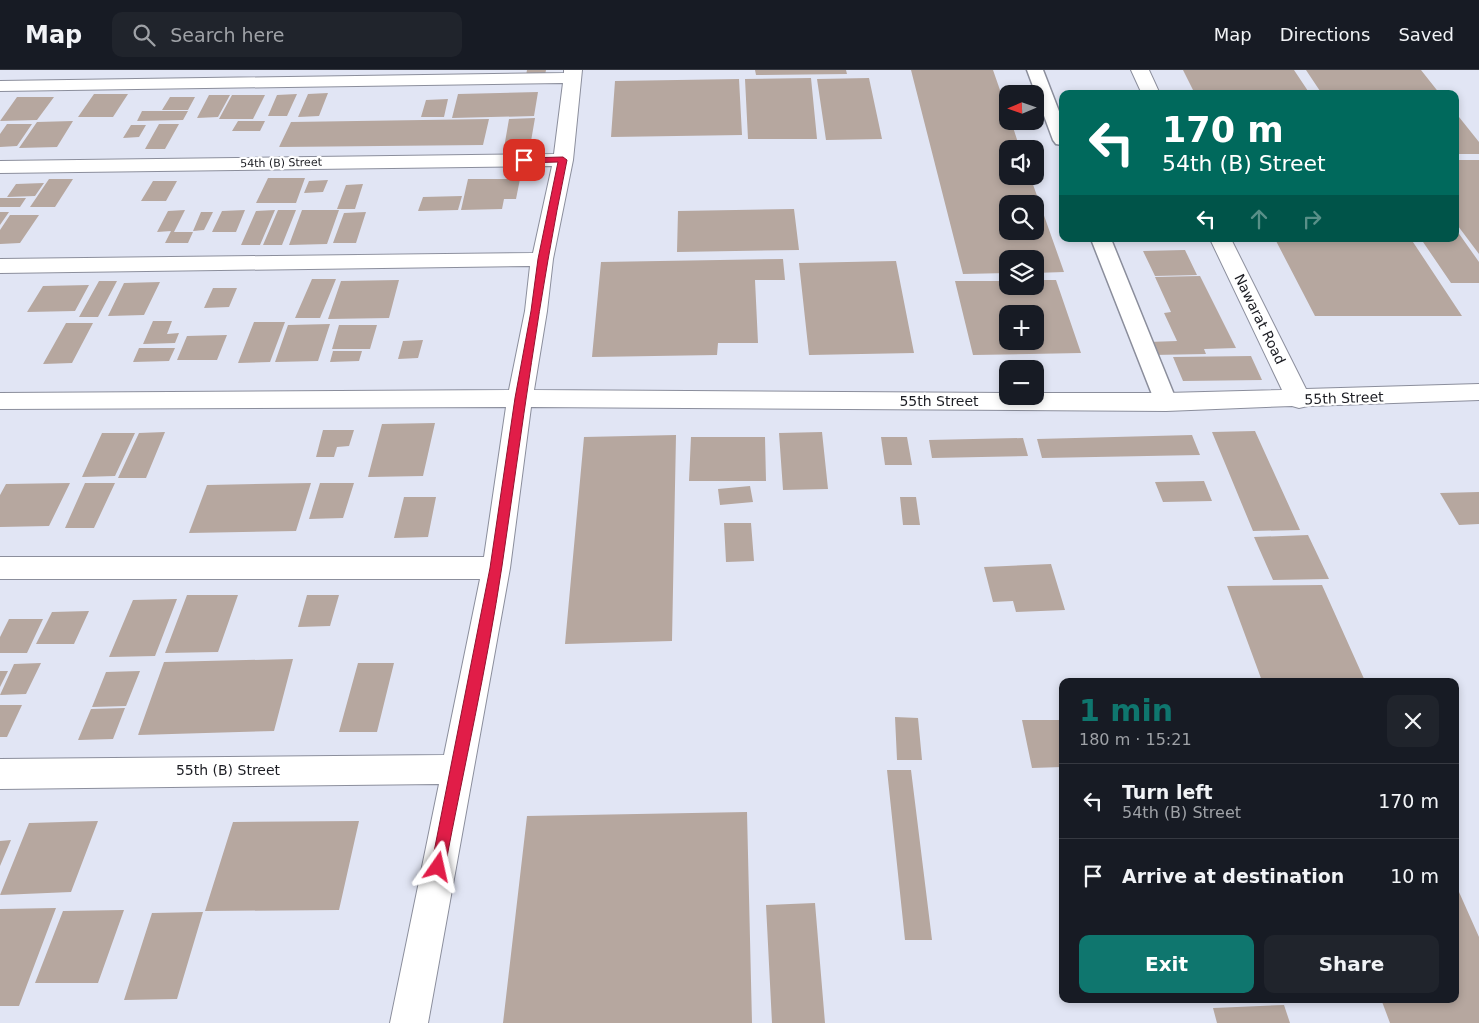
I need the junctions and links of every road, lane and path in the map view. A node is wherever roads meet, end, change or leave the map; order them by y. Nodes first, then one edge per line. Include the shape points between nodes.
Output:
1 (1035, 70) edge
2 (1140, 70) edge
3 (572, 74) edge
4 (0, 86) edge
5 (1149, 90) edge
6 (1059, 132) edge
7 (563, 160) junction
8 (0, 167) edge
9 (1103, 242) edge
10 (1222, 242) edge
11 (542, 259) junction
12 (0, 266) edge
13 (1479, 392) edge
14 (520, 398) junction
15 (1298, 400) junction
16 (0, 401) edge
17 (1166, 402) junction
18 (0, 568) edge
19 (496, 568) junction
20 (457, 769) junction
21 (0, 774) edge
22 (409, 1023) edge

1 - 6 lane
2 - 5 street
3 - 4 street
3 - 7 street
7 - 8 street, 54th (B) Street
7 - 11 street
9 - 17 lane
10 - 15 street, Nawarat Road
11 - 12 street
11 - 14 street
13 - 15 street, 55th Street
14 - 16 street, 55th Street
14 - 17 street, 55th Street
14 - 19 street
15 - 17 street, 55th Street
18 - 19 street
19 - 20 street
20 - 21 street, 55th (B) Street
20 - 22 street

